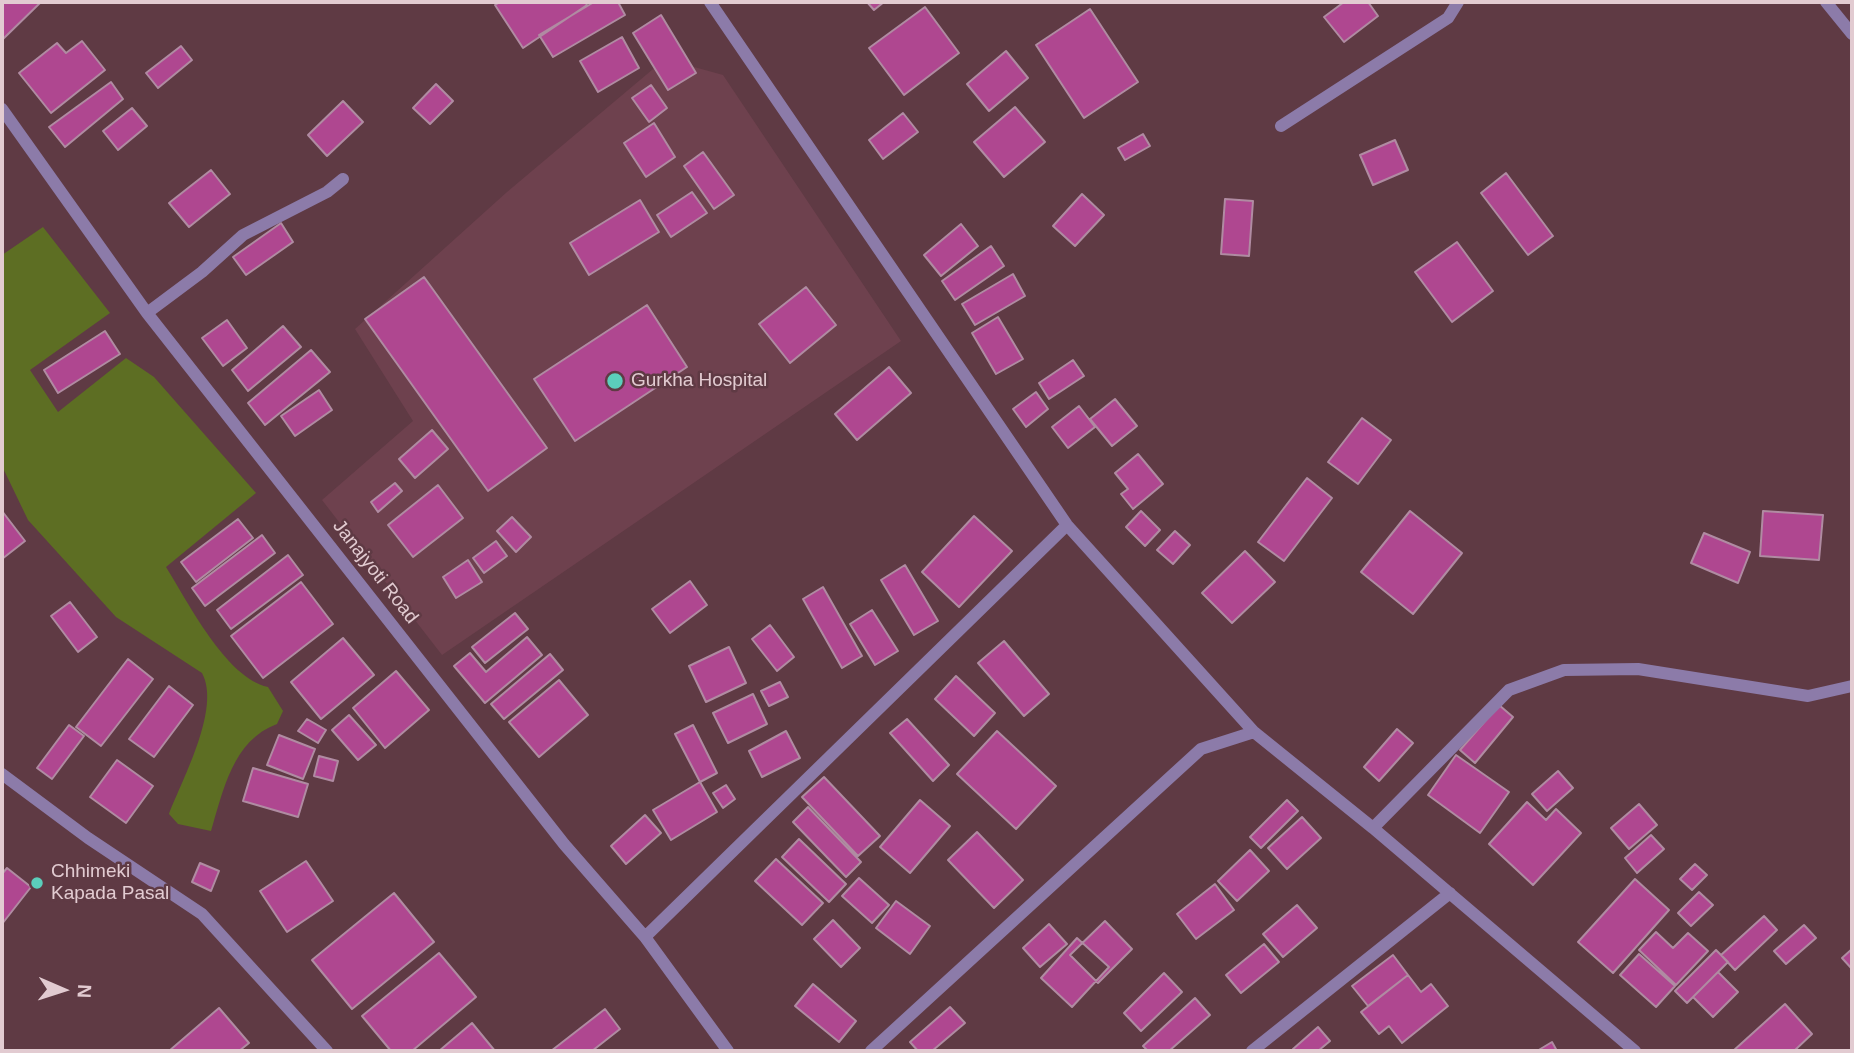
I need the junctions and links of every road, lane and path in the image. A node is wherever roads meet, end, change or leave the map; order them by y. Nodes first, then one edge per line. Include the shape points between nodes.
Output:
1 (710, 2) edge
2 (1458, 2) edge
3 (1826, 2) edge
4 (1852, 34) edge
5 (2, 109) edge
6 (1281, 126) dead end
7 (343, 179) dead end
8 (146, 313) junction
9 (1067, 525) junction
10 (1852, 686) edge
11 (1254, 732) junction
12 (2, 774) edge
13 (1373, 828) junction
14 (1450, 893) junction
15 (645, 937) junction
16 (327, 1051) edge
17 (728, 1051) edge
18 (871, 1051) edge
19 (1252, 1051) edge
20 (1634, 1051) edge

1 - 9 street
2 - 6 street via 1448,18
3 - 4 street
5 - 8 street, Janajyoti Road
7 - 8 street via 327,192 243,235
8 - 15 street, Janajyoti Road via 564,844
9 - 11 street
9 - 15 street
10 - 13 street via 1808,696 1638,669 1564,670 1509,690
11 - 13 street
11 - 18 street via 1201,749
12 - 16 street via 202,915
13 - 14 street
14 - 19 street
14 - 20 street
15 - 17 street, Janajyoti Road

